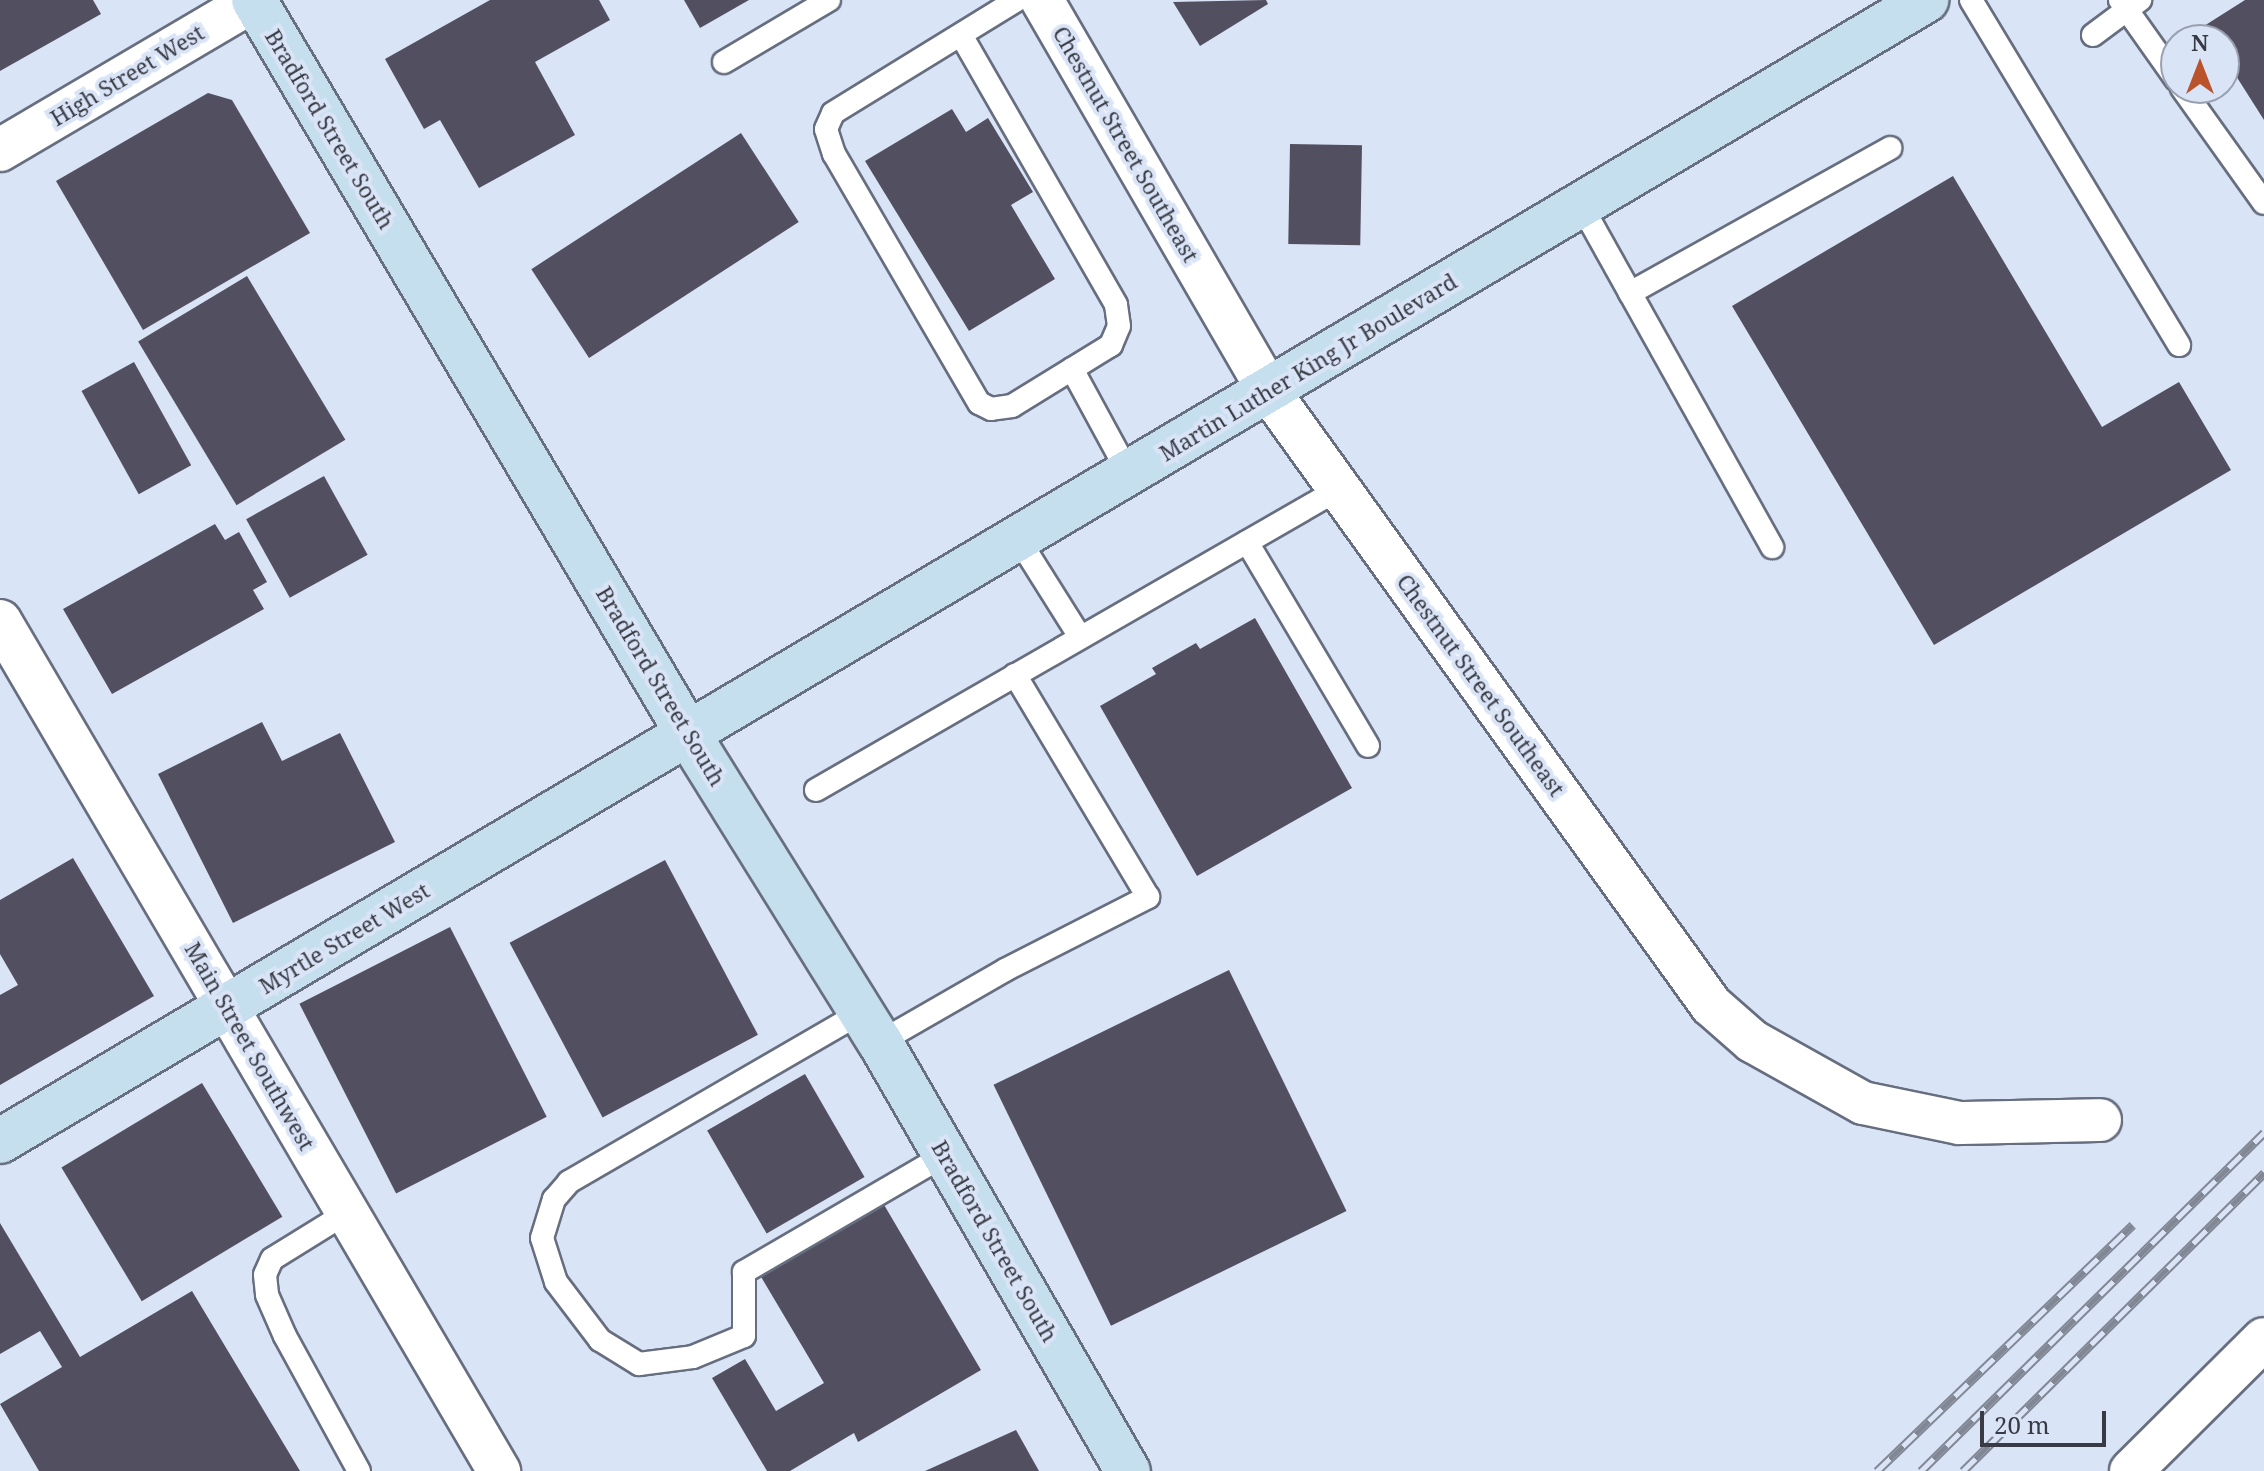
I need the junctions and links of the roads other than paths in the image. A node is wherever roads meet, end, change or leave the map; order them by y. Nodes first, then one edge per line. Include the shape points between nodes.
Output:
1 (255, 0) edge
2 (829, 0) edge
3 (1017, 0) edge
4 (1042, 0) edge
5 (1926, 0) edge
6 (1971, 0) edge
7 (2129, 3) edge
8 (961, 35) junction
9 (2093, 35) dead end
10 (2160, 53) edge
11 (724, 62) dead end
12 (2193, 104) edge
13 (1890, 148) dead end
14 (0, 150) edge
15 (2264, 203) edge
16 (1581, 205) junction
17 (1630, 293) junction
18 (2179, 345) dead end
19 (1072, 369) junction
20 (1268, 390) junction
21 (1129, 474) junction
22 (1339, 489) junction
23 (1019, 540) junction
24 (1247, 542) junction
25 (1772, 547) dead end
26 (0, 621) edge
27 (1080, 637) junction
28 (1015, 675) junction
29 (688, 734) junction
30 (1368, 746) dead end
31 (816, 790) dead end
32 (228, 1007) junction
33 (871, 1027) junction
34 (2100, 1120) dead end
35 (0, 1141) edge
36 (945, 1155) junction
37 (348, 1212) junction
38 (2264, 1339) edge
39 (359, 1471) edge
40 (499, 1471) edge
41 (1128, 1471) edge
42 (2131, 1471) edge

1 - 14 street, High Street West
1 - 29 main road, Bradford Street South
2 - 11 lane
3 - 8 lane
4 - 20 street, Chestnut Street Southeast
5 - 16 main road, Martin Luther King Jr Boulevard
6 - 18 lane
7 - 9 lane
7 - 10 lane
8 - 19 lane via 1116,305 1119,326 1111,345
8 - 19 lane via 833,113 826,129 834,154 979,403 991,409 1012,406
12 - 15 lane
13 - 17 lane
16 - 17 lane
16 - 20 main road, Martin Luther King Jr Boulevard
17 - 25 lane
19 - 21 lane
20 - 21 main road, Martin Luther King Jr Boulevard
20 - 22 street, Chestnut Street Southeast
21 - 23 main road, Martin Luther King Jr Boulevard
22 - 24 lane
22 - 34 street, Chestnut Street Southeast via 1711,1005 1745,1036 1863,1103 1960,1123
23 - 27 lane
23 - 29 main road, Martin Luther King Jr Boulevard
24 - 27 lane
24 - 30 lane
26 - 32 street, Main Street Southwest
27 - 28 lane
28 - 31 lane
28 - 33 lane via 1148,897 1005,970
29 - 32 main road, Myrtle Street West
29 - 33 main road, Bradford Street South
32 - 35 main road, Myrtle Street West
32 - 37 street, Main Street Southwest
33 - 36 main road, Bradford Street South
33 - 36 lane via 569,1182 554,1199 542,1238 556,1282 600,1340 639,1364 693,1357 744,1336 744,1272
36 - 41 main road, Bradford Street South
37 - 39 lane via 272,1259 265,1275 285,1336
37 - 40 street, Main Street Southwest
38 - 42 street

